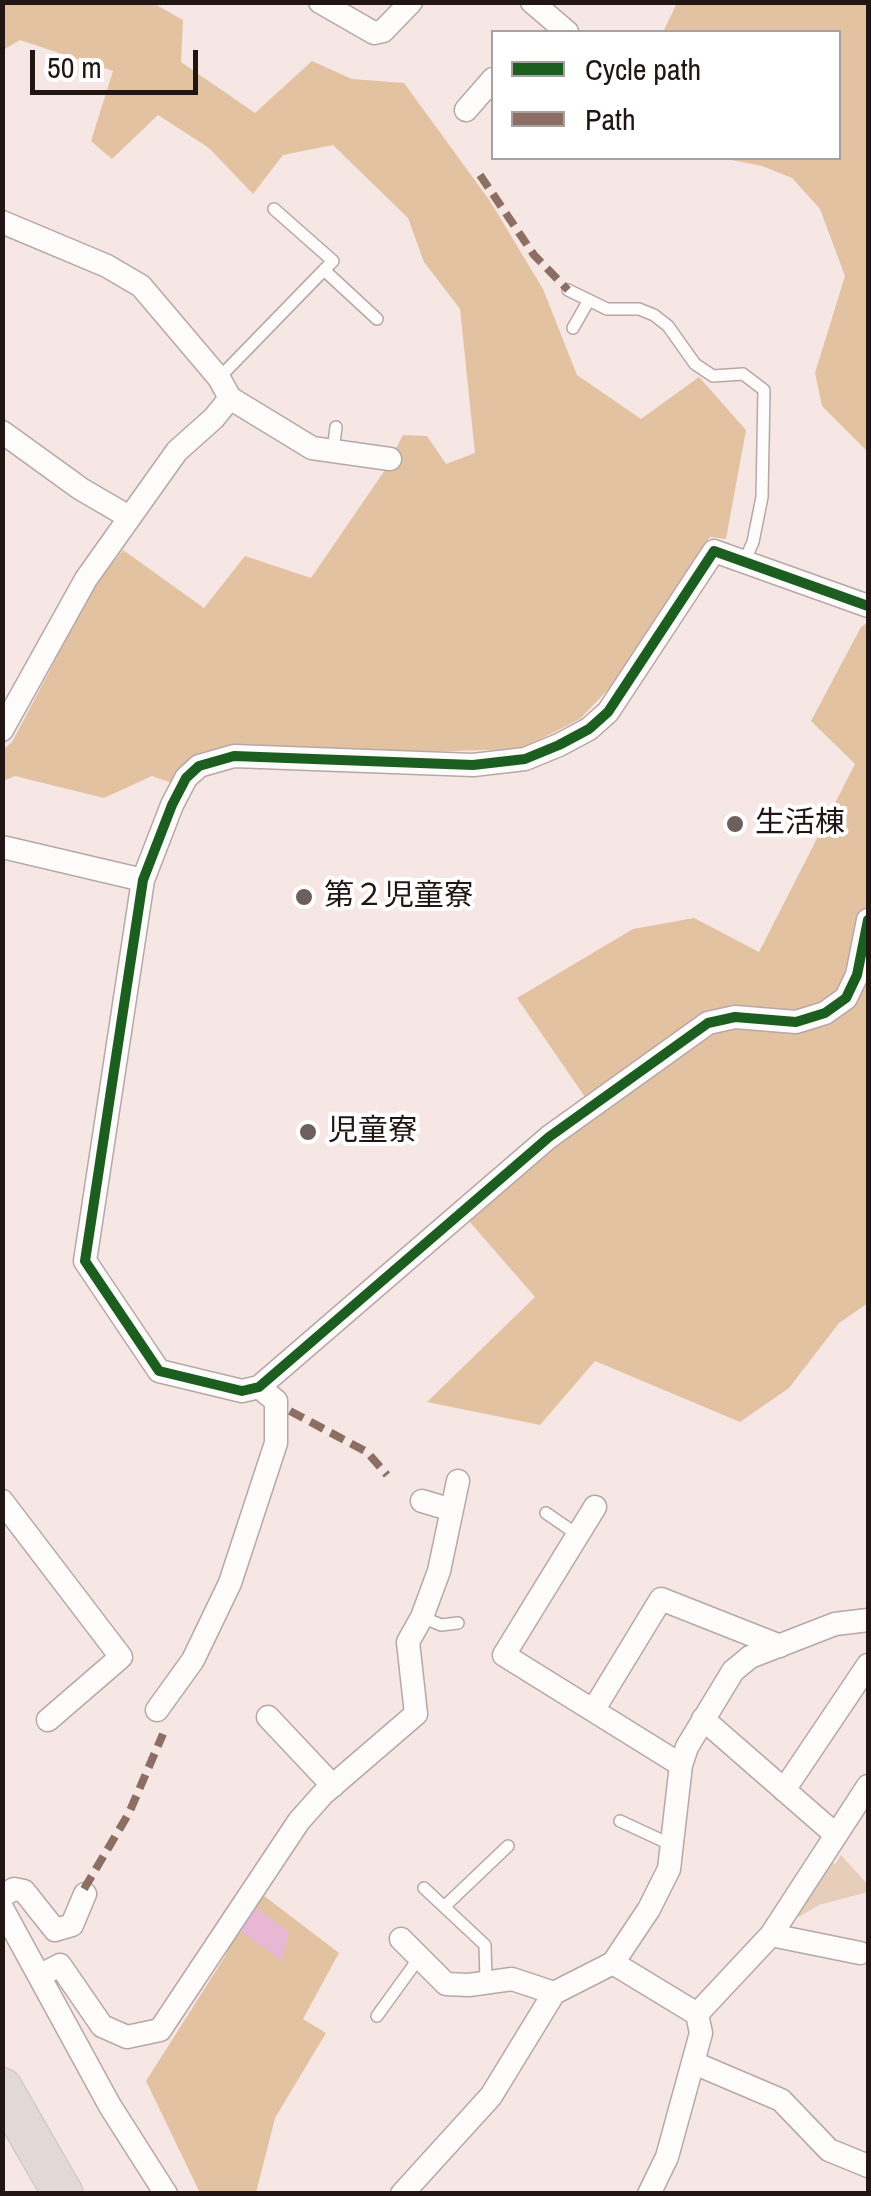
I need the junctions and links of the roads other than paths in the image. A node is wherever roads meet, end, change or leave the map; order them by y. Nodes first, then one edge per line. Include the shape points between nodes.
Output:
1 (320, 2) edge
2 (412, 2) edge
3 (538, 17) edge
4 (563, 30) edge
5 (491, 82) edge
6 (466, 110) dead end
7 (274, 209) dead end
8 (2, 222) edge
9 (324, 270) junction
10 (568, 290) dead end
11 (589, 300) junction
12 (377, 319) dead end
13 (573, 328) dead end
14 (224, 388) junction
15 (336, 427) dead end
16 (2, 432) edge
17 (333, 452) junction
18 (390, 459) dead end
19 (129, 516) junction
20 (745, 560) junction
21 (868, 606) edge
22 (2, 730) edge
23 (2, 848) edge
24 (143, 880) junction
25 (868, 920) edge
26 (258, 1388) junction
27 (458, 1481) dead end
28 (2, 1501) edge
29 (422, 1501) dead end
30 (595, 1507) dead end
31 (452, 1510) junction
32 (546, 1512) dead end
33 (578, 1534) junction
34 (422, 1617) junction
35 (868, 1620) edge
36 (458, 1623) dead end
37 (780, 1646) junction
38 (868, 1665) edge
39 (594, 1709) junction
40 (156, 1710) dead end
41 (268, 1717) dead end
42 (703, 1719) junction
43 (48, 1720) dead end
44 (681, 1765) junction
45 (333, 1786) junction
46 (868, 1786) edge
47 (784, 1790) junction
48 (620, 1820) dead end
49 (836, 1835) junction
50 (508, 1846) dead end
51 (674, 1846) junction
52 (424, 1888) dead end
53 (85, 1894) dead end
54 (2, 1896) edge
55 (445, 1906) junction
56 (2, 1908) edge
57 (771, 1935) junction
58 (401, 1938) dead end
59 (860, 1954) dead end
60 (420, 1958) junction
61 (614, 1962) junction
62 (39, 1976) junction
63 (486, 1980) junction
64 (554, 1993) junction
65 (698, 2014) junction
66 (377, 2016) dead end
67 (694, 2062) junction
68 (2, 2088) edge
69 (868, 2166) edge
70 (652, 2192) edge
71 (62, 2194) edge
72 (166, 2194) edge
73 (402, 2194) edge

1 - 2 street via 374,33
3 - 4 street
5 - 6 street
7 - 9 lane via 332,261
8 - 14 street via 141,286
9 - 12 lane
9 - 14 lane
10 - 11 lane
11 - 13 lane
11 - 20 lane via 654,315 695,364 713,376 743,374 764,390 762,497
14 - 17 street via 312,448
14 - 19 street via 214,418 178,451
15 - 17 lane
16 - 19 street
17 - 18 street
19 - 22 street via 86,578
20 - 21 street
20 - 24 street via 714,550 616,700 588,730 525,758 473,765 214,759 186,778
23 - 24 street
24 - 26 street via 84,1261 159,1370 242,1391
25 - 26 street via 846,998 796,1022 735,1017 708,1023 549,1137
26 - 40 street via 276,1401 270,1460 230,1582 192,1660
27 - 31 street
28 - 43 street via 121,1657
29 - 31 street
30 - 33 street
31 - 34 street
32 - 33 lane
33 - 39 street via 504,1655
34 - 36 lane via 441,1626
34 - 45 street via 408,1642 416,1714
35 - 37 street via 835,1624
37 - 39 street via 661,1599
37 - 42 street via 732,1671
38 - 47 street
39 - 44 street
41 - 45 street
42 - 44 street
42 - 47 street
44 - 51 street
45 - 62 street via 299,1822 160,2030 127,2037 102,2026 60,1965
46 - 49 street
47 - 49 street
48 - 51 lane
49 - 57 street
50 - 55 lane
51 - 61 street via 649,1909
52 - 55 lane
53 - 54 street via 72,1925 55,1930 24,1891
55 - 63 lane via 484,1945
56 - 62 street
57 - 59 street
57 - 65 street
58 - 60 street
60 - 63 street via 446,1984
60 - 66 lane
61 - 64 street
61 - 65 street
62 - 72 street
63 - 64 street
64 - 73 street via 491,2096
65 - 67 street
67 - 69 street via 781,2100 829,2150
67 - 70 street
68 - 71 highway

